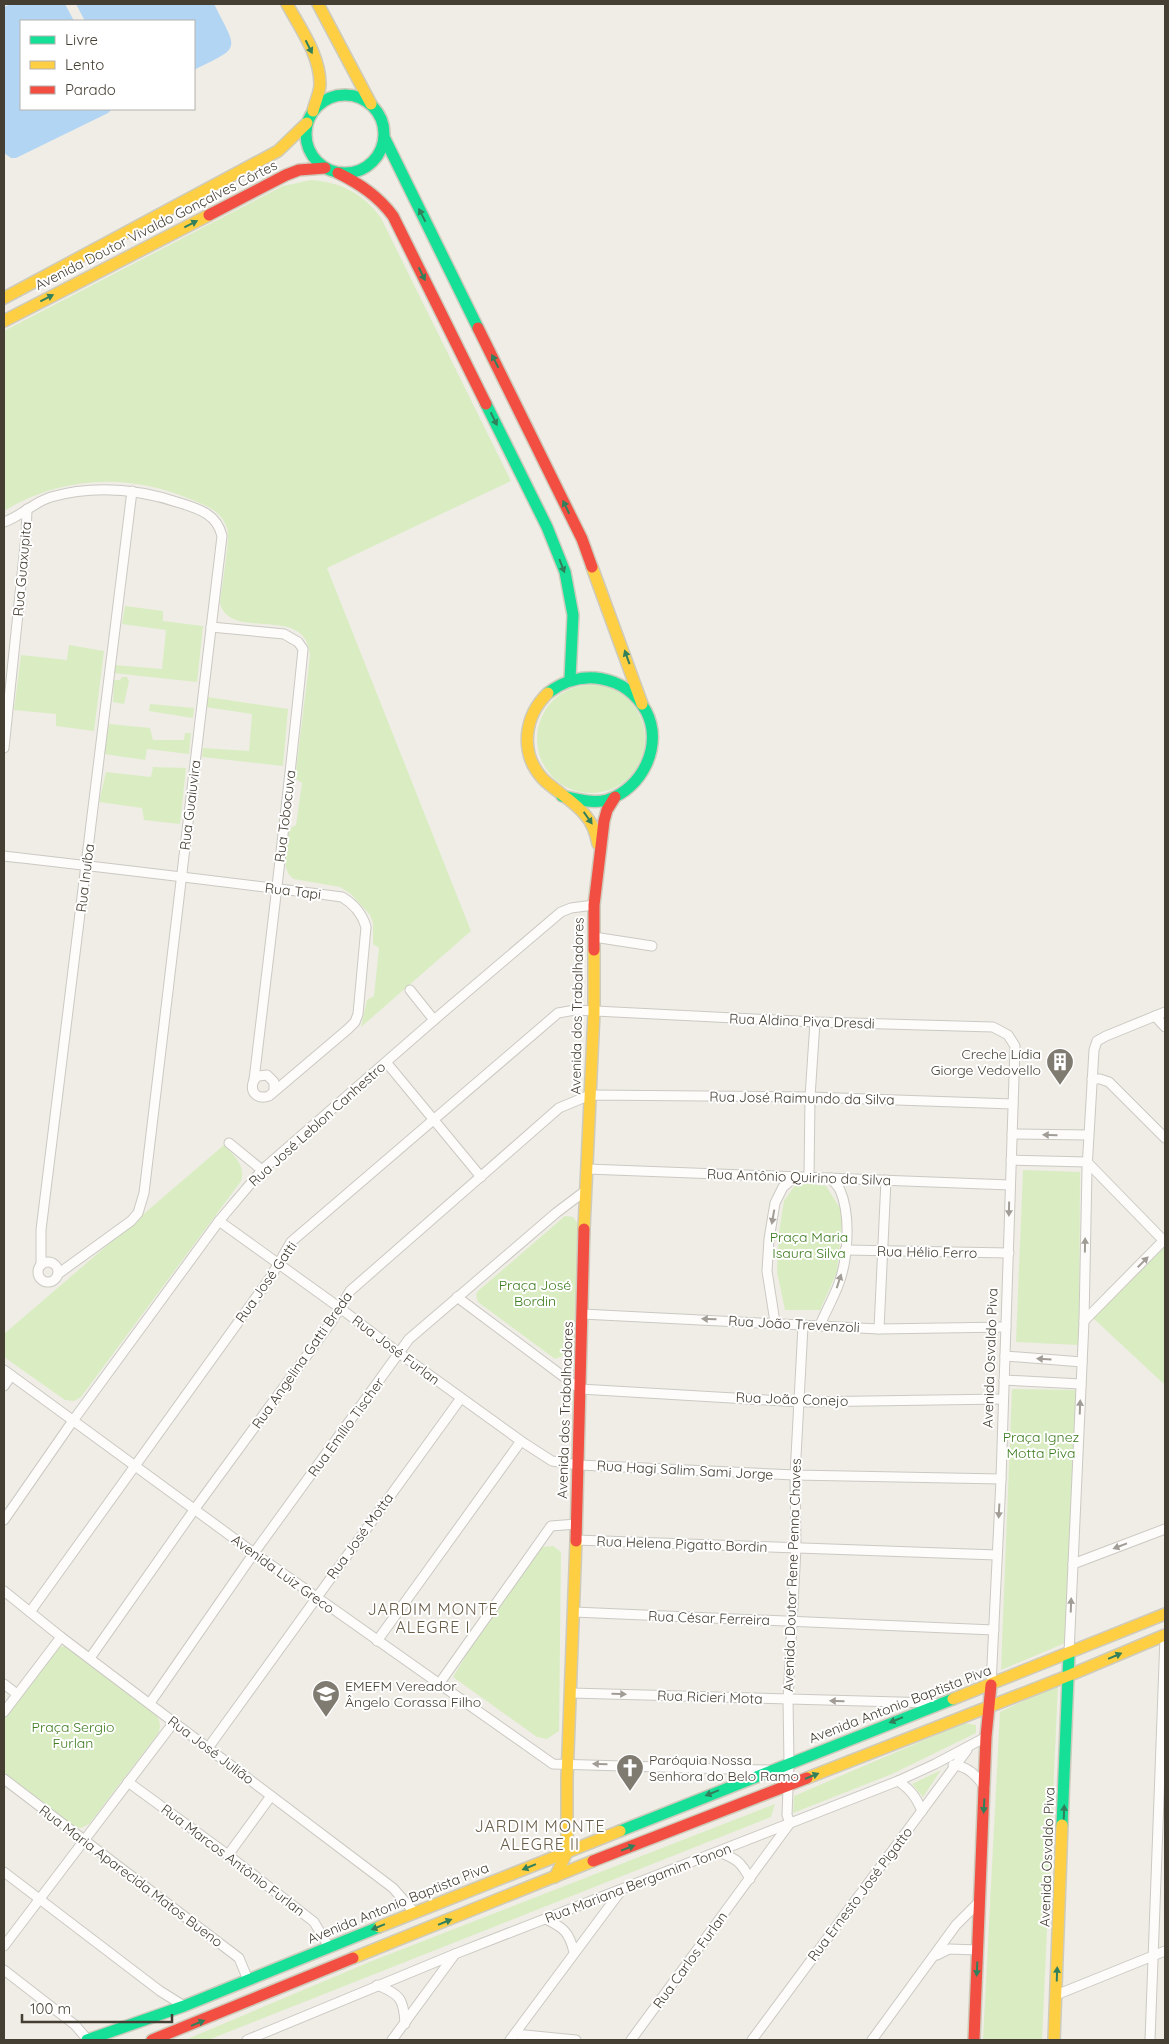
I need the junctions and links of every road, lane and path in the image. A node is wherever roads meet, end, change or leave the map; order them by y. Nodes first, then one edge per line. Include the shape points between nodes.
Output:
1 (287, 4) edge
2 (318, 4) edge
3 (371, 104) junction
4 (313, 111) junction
5 (307, 123) junction
6 (385, 139) junction
7 (325, 168) junction
8 (338, 172) junction
9 (4, 298) edge
10 (4, 321) edge
11 (132, 491) junction
12 (27, 509) junction
13 (4, 522) edge
14 (211, 627) junction
15 (570, 679) junction
16 (642, 704) junction
17 (4, 748) edge
18 (562, 796) junction
19 (615, 797) junction
20 (600, 850) junction
21 (4, 856) edge
22 (86, 865) junction
23 (182, 878) junction
24 (276, 889) junction
25 (594, 905) junction
26 (594, 937) junction
27 (652, 946) dead end
28 (410, 990) dead end
29 (594, 1012) junction
30 (1165, 1012) edge
31 (1155, 1016) junction
32 (434, 1020) junction
33 (815, 1022) junction
34 (1165, 1027) edge
35 (1008, 1035) joint
36 (386, 1062) junction
37 (1092, 1079) junction
38 (254, 1080) junction
39 (274, 1091) junction
40 (590, 1095) junction
41 (810, 1097) junction
42 (1013, 1104) junction
43 (435, 1120) junction
44 (1012, 1134) junction
45 (1088, 1135) junction
46 (1165, 1138) edge
47 (229, 1143) dead end
48 (1011, 1160) junction
49 (1087, 1162) junction
50 (587, 1169) junction
51 (262, 1170) junction
52 (796, 1176) junction
53 (481, 1177) junction
54 (809, 1177) junction
55 (831, 1178) junction
56 (886, 1180) junction
57 (1010, 1185) junction
58 (585, 1191) junction
59 (219, 1222) junction
60 (1165, 1240) edge
61 (845, 1250) junction
62 (883, 1252) junction
63 (1008, 1253) junction
64 (278, 1263) junction
65 (41, 1265) junction
66 (58, 1274) junction
67 (457, 1297) junction
68 (340, 1308) junction
69 (582, 1314) junction
70 (1084, 1321) junction
71 (775, 1322) junction
72 (820, 1325) junction
73 (803, 1326) junction
74 (1006, 1327) junction
75 (880, 1329) junction
76 (399, 1353) junction
77 (1005, 1356) junction
78 (1082, 1362) junction
79 (6, 1375) edge
80 (1004, 1380) junction
81 (1081, 1384) junction
82 (4, 1386) edge
83 (580, 1388) junction
84 (461, 1398) junction
85 (1003, 1399) junction
86 (800, 1402) junction
87 (72, 1422) junction
88 (521, 1442) junction
89 (579, 1465) junction
90 (135, 1466) junction
91 (796, 1475) junction
92 (1001, 1479) junction
93 (194, 1510) junction
94 (4, 1520) edge
95 (576, 1524) junction
96 (1165, 1529) edge
97 (576, 1540) junction
98 (796, 1548) junction
99 (254, 1553) junction
100 (997, 1555) junction
101 (1073, 1564) junction
102 (4, 1591) edge
103 (315, 1597) junction
104 (30, 1612) junction
105 (574, 1612) junction
106 (1165, 1614) edge
107 (792, 1621) junction
108 (994, 1630) junction
109 (1165, 1636) edge
110 (61, 1637) junction
111 (377, 1641) junction
112 (1070, 1653) junction
113 (90, 1658) junction
114 (1070, 1675) junction
115 (4, 1684) edge
116 (439, 1684) junction
117 (991, 1685) junction
118 (571, 1693) junction
119 (17, 1694) junction
120 (788, 1699) junction
121 (150, 1703) junction
122 (938, 1703) junction
123 (989, 1705) junction
124 (4, 1712) edge
125 (174, 1722) junction
126 (986, 1737) junction
127 (208, 1748) junction
128 (968, 1748) junction
129 (568, 1763) junction
130 (789, 1763) junction
131 (935, 1764) junction
132 (956, 1765) junction
133 (771, 1770) junction
134 (4, 1779) edge
135 (898, 1781) junction
136 (128, 1782) junction
137 (788, 1786) junction
138 (985, 1788) junction
139 (271, 1796) junction
140 (922, 1811) junction
141 (790, 1823) junction
142 (84, 1841) junction
143 (567, 1852) junction
144 (719, 1852) junction
145 (228, 1855) junction
146 (580, 1866) junction
147 (4, 1872) edge
148 (555, 1877) junction
149 (750, 1879) junction
150 (480, 1886) junction
151 (620, 1891) junction
152 (39, 1900) junction
153 (980, 1901) junction
154 (486, 1905) junction
155 (415, 1913) junction
156 (546, 1919) junction
157 (4, 1946) edge
158 (329, 1947) junction
159 (978, 1950) junction
160 (1165, 1951) edge
161 (574, 1952) junction
162 (455, 1954) junction
163 (934, 1956) junction
164 (1154, 1956) junction
165 (4, 1970) edge
166 (248, 1980) junction
167 (377, 1985) junction
168 (1056, 1995) junction
169 (184, 2006) junction
170 (141, 2020) junction
171 (405, 2024) junction
172 (513, 2037) edge
173 (160, 2039) edge
174 (88, 2040) edge
175 (247, 2040) edge
176 (392, 2040) edge
177 (576, 2040) edge
178 (631, 2040) edge
179 (752, 2040) edge
180 (872, 2040) edge
181 (974, 2040) edge
182 (1054, 2040) edge
183 (1150, 2040) edge

1 -> 4 street via 319,72 320,86
2 - 3 street
3 - 4 street via 347,94 334,96
3 - 6 street via 382,120
4 - 5 street
5 - 7 street via 309,148
5 - 9 street, Avenida Doutor Vivaldo Gonçalves Côrtes via 278,151
6 - 8 street via 377,156 363,169 351,173
16 -> 6 street via 582,540
7 - 8 street
10 -> 7 street, Avenida Doutor Vivaldo Gonçalves Côrtes via 286,175 299,170
8 -> 15 street via 373,192 393,216 547,527 567,577 574,649
11 - 12 street, Rua Guaiuvira via 72,492 49,498
11 - 14 street, Rua Guaiuvira via 199,509 210,515 220,527 222,536
11 - 22 street, Rua Inuíba
12 - 13 street, Rua Guaiuvira
12 - 17 street, Rua Guaxupita
14 - 23 street, Rua Guaiuvira
14 - 24 street, Rua Tobocuva via 284,634 303,649
15 - 16 street via 597,676 623,685
15 - 18 street via 549,691 533,710 527,734 530,759 542,780
16 - 19 street via 652,730 653,745 648,765 636,783
18 - 19 street via 598,802
18 -> 20 street, Avenida dos Trabalhadores via 580,808 591,822
19 - 20 street, Avenida dos Trabalhadores via 607,810
20 - 25 street, Avenida dos Trabalhadores
21 - 22 street, Rua Tapi
22 - 23 street, Rua Tapi
22 - 65 street, Rua Inuíba via 41,1230
23 - 24 street, Rua Tapi
23 - 66 street, Rua Guaiuvira via 141,1205 130,1220
24 - 38 street, Rua Tobocuva
24 - 39 street, Rua Tapi via 342,897 364,917 366,927 355,1022
25 - 26 street, Avenida dos Trabalhadores
25 - 32 street, Rua José Leblon Canhestro via 561,912
26 - 27 street
26 - 29 street, Avenida dos Trabalhadores
28 - 32 street
29 - 33 street, Rua Aldina Piva Dresdi
29 - 40 street, Avenida dos Trabalhadores
29 - 43 street, Rua José Gatti via 575,1010 558,1013
30 - 31 street
31 - 34 street
31 - 37 street via 1097,1041
32 - 36 street, Rua José Leblon Canhestro
33 - 35 street, Rua Aldina Piva Dresdi via 993,1028
33 - 41 street
35 - 42 street, Avenida Osvaldo Piva via 1015,1046
36 - 43 street
36 - 51 street, Rua José Leblon Canhestro
37 - 45 street
37 - 46 street via 1108,1082
38 - 39 street via 267,1075 274,1082
38 - 39 street via 253,1091 257,1096 263,1098
40 - 41 street, Rua José Raimundo da Silva
40 - 50 street, Avenida dos Trabalhadores
40 - 53 street, Rua Angelina Gatti Breda via 559,1108
41 - 42 street, Rua José Raimundo da Silva
41 - 54 street
42 - 44 street, Avenida Osvaldo Piva
43 - 53 street
43 - 64 street, Rua José Gatti via 291,1242
45 -> 44 street
44 - 48 street, Avenida Osvaldo Piva
45 - 49 street
47 - 51 street
48 - 49 street
48 - 57 street, Avenida Osvaldo Piva
49 - 60 street
70 -> 49 street
50 - 52 street, Rua Antônio Quirino da Silva
50 - 58 street, Avenida dos Trabalhadores
51 - 59 street, Rua José Leblon Canhestro
52 - 54 street, Rua Antônio Quirino da Silva
52 -> 71 street via 783,1187 775,1203 769,1238 767,1271
53 - 68 street, Rua Angelina Gatti Breda via 350,1291
54 - 55 street, Rua Antônio Quirino da Silva
55 - 56 street, Rua Antônio Quirino da Silva
55 - 61 street via 840,1190 845,1210
56 - 57 street, Rua Antônio Quirino da Silva
56 - 62 street
57 -> 63 street, Avenida Osvaldo Piva
58 - 67 street, Rua Emílio Tischer
58 - 69 street, Avenida dos Trabalhadores
59 - 64 street, Rua José Furlan
59 - 87 street, Rua José Leblon Canhestro
70 -> 60 street
61 - 62 street, Rua Hélio Ferro
72 -> 61 street via 840,1281
62 - 63 street, Rua Hélio Ferro
62 - 75 street
63 - 74 street, Avenida Osvaldo Piva
64 - 68 street, Rua José Furlan
64 - 90 street, Rua José Gatti
65 - 66 street via 53,1263
65 - 66 street via 37,1270 42,1281 49,1283
67 - 76 street, Rua Emílio Tischer via 409,1339
67 - 83 street
68 - 76 street, Rua José Furlan
68 - 93 street, Rua Angelina Gatti Breda
71 -> 69 street, Rua João Trevenzoli
69 - 83 street, Avenida dos Trabalhadores
70 - 78 street
71 - 73 street, Rua João Trevenzoli
72 - 73 street, Rua João Trevenzoli
72 - 75 street, Rua João Trevenzoli
73 - 86 street, Avenida Doutor Rene Penna Chaves
74 - 75 street, Rua João Trevenzoli
74 - 77 street, Avenida Osvaldo Piva
76 - 84 street, Rua José Furlan
76 - 99 street, Rua Emílio Tischer
78 -> 77 street
77 - 80 street, Avenida Osvaldo Piva
78 - 81 street
79 - 82 street
79 - 87 street, Avenida Luiz Greco
80 - 81 street
80 - 85 street, Avenida Osvaldo Piva
101 -> 81 street
83 - 86 street, Rua João Conejo
83 - 89 street, Avenida dos Trabalhadores
84 - 88 street, Rua José Furlan
84 - 103 street, Rua José Motta
85 - 86 street, Rua João Conejo
85 - 92 street, Avenida Osvaldo Piva
86 - 91 street, Avenida Doutor Rene Penna Chaves
87 - 90 street, Avenida Luiz Greco
87 - 94 street, Rua José Leblon Canhestro
88 - 89 street, Rua José Furlan via 552,1461
88 - 111 street
89 - 91 street, Rua Hagi Salim Sami Jorge
89 - 95 street, Avenida dos Trabalhadores
90 - 93 street, Avenida Luiz Greco
90 - 104 street, Rua José Gatti
91 - 92 street, Rua Hagi Salim Sami Jorge
91 - 98 street, Avenida Doutor Rene Penna Chaves
92 -> 100 street, Avenida Osvaldo Piva
93 - 99 street, Avenida Luiz Greco
93 - 113 street, Rua Angelina Gatti Breda
95 - 97 street, Avenida dos Trabalhadores
95 - 116 street via 551,1526
96 -> 101 street
97 - 98 street, Rua Helena Pigatto Bordin
97 - 105 street, Avenida dos Trabalhadores
98 - 100 street, Rua Helena Pigatto Bordin
98 - 107 street, Avenida Doutor Rene Penna Chaves
99 - 103 street, Avenida Luiz Greco
99 - 121 street, Rua Emílio Tischer
100 - 108 street, Avenida Osvaldo Piva
112 -> 101 street
102 - 104 street, Rua José Julião
103 - 111 street, Avenida Luiz Greco
103 - 127 street, Rua José Motta
104 - 110 street, Rua José Julião
105 - 107 street, Rua César Ferreira
105 - 118 street, Avenida dos Trabalhadores
106 - 112 street, Avenida Antonio Baptista Piva
107 - 108 street, Rua César Ferreira
107 - 120 street, Avenida Doutor Rene Penna Chaves
108 - 117 street, Avenida Osvaldo Piva
114 -> 109 street
109 - 164 street
110 - 113 street, Rua José Julião
110 - 119 street
111 - 116 street, Avenida Luiz Greco
112 - 114 street, Avenida Osvaldo Piva
112 - 117 street, Avenida Antonio Baptista Piva
113 - 121 street, Rua José Julião
114 - 123 street
168 -> 114 street, Avenida Osvaldo Piva
115 - 119 street
116 - 129 street, Avenida Luiz Greco via 553,1764
117 - 122 street, Avenida Antonio Baptista Piva
117 - 123 street
118 -> 120 street, Rua Ricieri Mota
118 - 129 street, Avenida dos Trabalhadores
119 - 124 street
122 -> 120 street, Rua Ricieri Mota
120 - 130 street, Avenida Doutor Rene Penna Chaves
121 - 125 street, Rua José Julião
122 -> 130 street, Avenida Antonio Baptista Piva
123 - 126 street
137 -> 123 street
125 - 127 street, Rua José Julião
125 - 136 street
126 - 128 street, Rua Mariana Bergamim Tonon
126 - 138 street
127 - 139 street, Rua José Julião
128 - 131 street, Rua Mariana Bergamim Tonon
128 - 132 street, Rua Ernesto José Pigatto
133 -> 129 street, Avenida Luiz Greco
129 - 143 street, Avenida dos Trabalhadores
130 - 133 street, Avenida Antonio Baptista Piva
130 - 137 street, Avenida Doutor Rene Penna Chaves
131 - 132 street, Rua Mariana Bergamim Tonon
131 - 135 street, Rua Mariana Bergamim Tonon
132 - 138 street, Rua Mariana Bergamim Tonon via 978,1777
132 - 140 street, Rua Ernesto José Pigatto
133 -> 143 street, Avenida Antonio Baptista Piva
134 - 142 street, Rua Maria Aparecida Matos Bueno
135 - 140 street via 916,1796
135 - 141 street, Rua Mariana Bergamim Tonon
136 - 142 street
136 - 145 street, Rua Marcos Antônio Furlan
137 - 141 street, Avenida Doutor Rene Penna Chaves via 787,1815
146 -> 137 street
138 -> 153 street
139 - 145 street
139 - 155 street, Rua José Julião via 393,1888
140 - 179 street, Rua Ernesto José Pigatto
141 - 144 street, Rua Mariana Bergamim Tonon
141 - 149 street, Rua Carlos Furlan
142 - 152 street
142 - 166 street, Rua Maria Aparecida Matos Bueno via 239,1958
143 - 146 street
143 - 148 street, Avenida dos Trabalhadores
143 -> 150 street, Avenida Antonio Baptista Piva
144 - 149 street via 742,1864
144 - 151 street, Rua Mariana Bergamim Tonon
145 - 158 street, Rua Marcos Antônio Furlan via 314,1922
146 - 148 street
147 - 152 street
148 - 154 street
149 - 178 street, Rua Carlos Furlan
150 - 154 street via 486,1892
150 - 155 street, Avenida Antonio Baptista Piva
151 - 156 street, Rua Mariana Bergamim Tonon
151 - 161 street
152 - 157 street
152 - 169 street
153 - 159 street
153 - 163 street via 964,1916
173 -> 154 street
155 -> 158 street, Avenida Antonio Baptista Piva
156 - 161 street via 561,1926 570,1936
156 - 162 street, Rua Mariana Bergamim Tonon
158 - 166 street, Avenida Antonio Baptista Piva
159 - 163 street via 949,1948
159 -> 181 street
160 - 164 street
161 - 172 street
162 - 167 street, Rua Mariana Bergamim Tonon
162 - 171 street
163 - 180 street
164 - 168 street
164 - 183 street
165 - 174 street via 75,2025
166 - 169 street, Avenida Antonio Baptista Piva
167 - 171 street via 400,1998
167 - 175 street, Rua Mariana Bergamim Tonon
168 - 182 street, Avenida Osvaldo Piva
169 - 170 street, Avenida Antonio Baptista Piva
170 - 173 street
170 - 174 street, Avenida Antonio Baptista Piva
171 - 176 street
172 - 177 street

